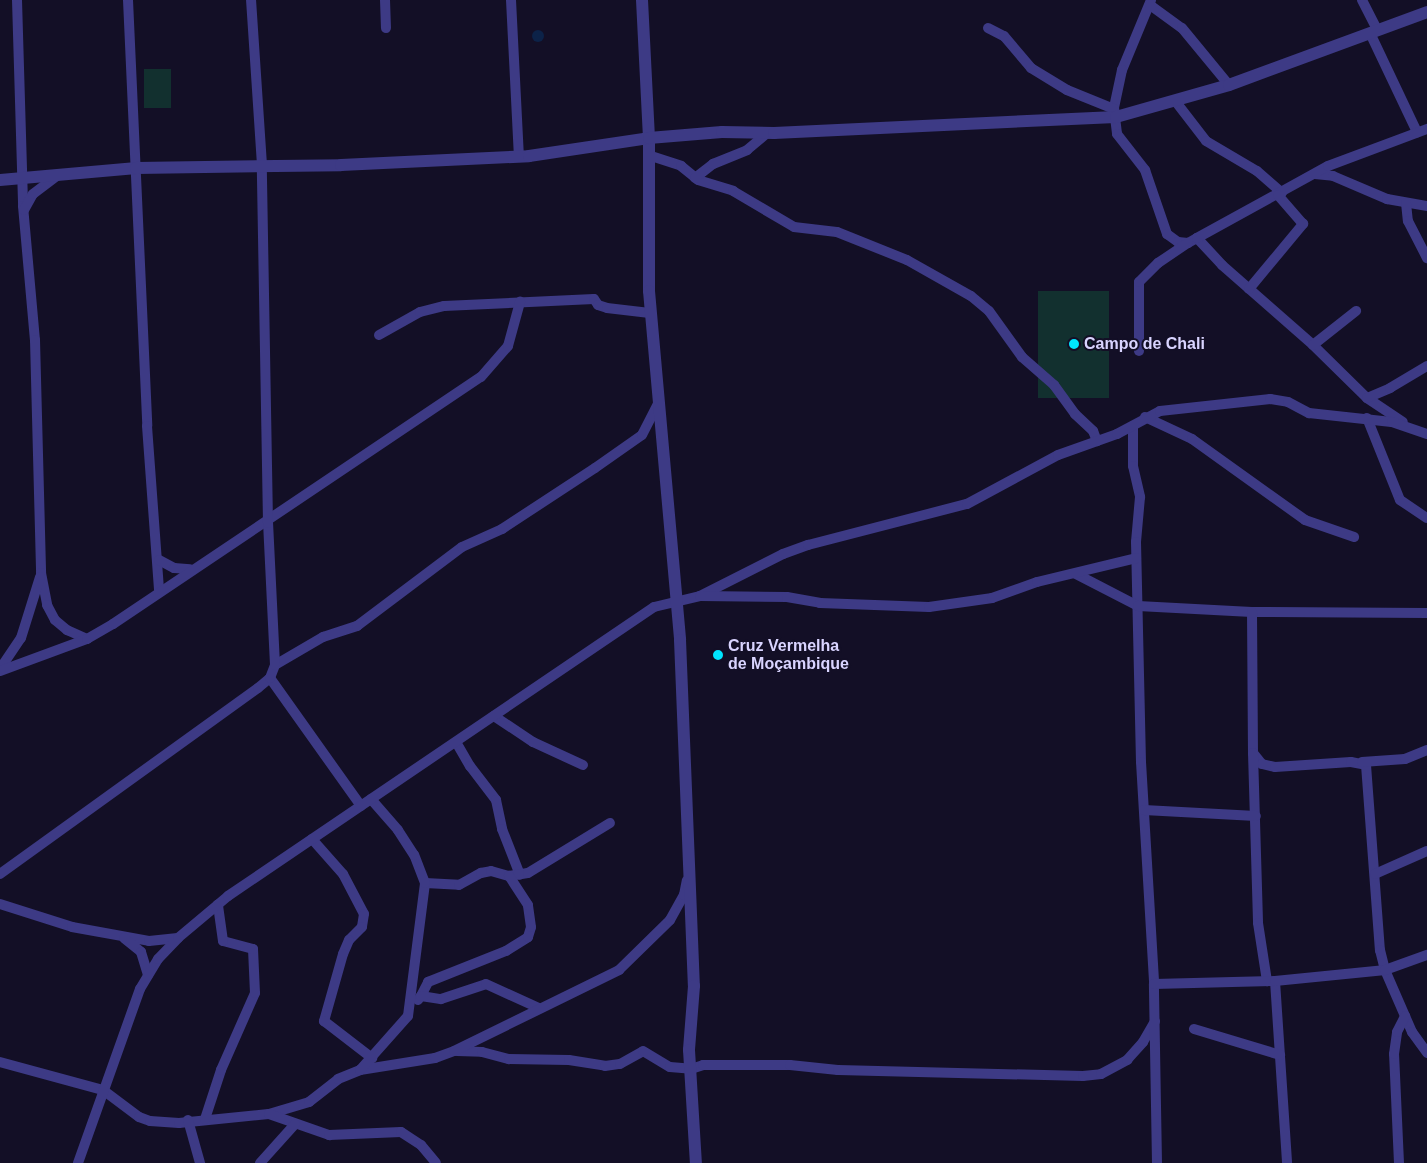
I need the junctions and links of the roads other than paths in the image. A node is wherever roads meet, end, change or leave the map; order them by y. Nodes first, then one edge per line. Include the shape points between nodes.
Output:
1 (17, 0) edge
2 (128, 0) edge
3 (251, 0) edge
4 (385, 0) edge
5 (511, 0) edge
6 (642, 0) edge
7 (1362, 0) edge
8 (1150, 3) edge
9 (1427, 12) edge
10 (386, 28) dead end
11 (988, 28) dead end
12 (1373, 31) junction
13 (1230, 85) junction
14 (1176, 102) junction
15 (1115, 113) junction
16 (1422, 130) edge
17 (767, 133) junction
18 (649, 138) junction
19 (648, 154) junction
20 (520, 156) junction
21 (262, 165) junction
22 (136, 168) junction
23 (1315, 174) junction
24 (58, 175) junction
25 (22, 178) junction
26 (695, 178) junction
27 (0, 180) edge
28 (1280, 194) junction
29 (1406, 203) junction
30 (1427, 206) edge
31 (24, 211) junction
32 (1193, 240) junction
33 (1427, 258) edge
34 (1249, 289) junction
35 (520, 302) junction
36 (1356, 311) dead end
37 (650, 313) junction
38 (378, 335) dead end
39 (1313, 345) junction
40 (1138, 351) dead end
41 (1427, 366) edge
42 (1367, 398) junction
43 (657, 405) junction
44 (1145, 417) junction
45 (1367, 418) junction
46 (1408, 425) junction
47 (1133, 426) junction
48 (1427, 434) edge
49 (1097, 441) junction
50 (268, 517) junction
51 (1427, 518) edge
52 (1354, 537) dead end
53 (1136, 558) junction
54 (159, 560) junction
55 (191, 569) junction
56 (41, 573) junction
57 (1076, 574) junction
58 (159, 590) junction
59 (700, 596) junction
60 (677, 602) junction
61 (1138, 606) junction
62 (1252, 612) junction
63 (1427, 613) edge
64 (87, 639) junction
65 (274, 665) junction
66 (0, 670) edge
67 (270, 678) junction
68 (494, 716) junction
69 (456, 742) junction
70 (1427, 750) edge
71 (1253, 753) junction
72 (1362, 762) junction
73 (583, 764) dead end
74 (371, 799) junction
75 (361, 806) junction
76 (1144, 810) junction
77 (1256, 816) junction
78 (610, 823) dead end
79 (312, 839) junction
80 (1427, 851) edge
81 (0, 874) edge
82 (1375, 874) junction
83 (520, 875) junction
84 (509, 876) junction
85 (688, 876) junction
86 (425, 883) junction
87 (0, 904) edge
88 (218, 904) junction
89 (121, 936) junction
90 (178, 938) junction
91 (1427, 955) edge
92 (1402, 964) junction
93 (1385, 970) junction
94 (148, 975) junction
95 (1271, 981) junction
96 (1154, 984) junction
97 (1394, 986) junction
98 (421, 996) junction
99 (539, 1008) junction
100 (410, 1009) junction
101 (1405, 1016) junction
102 (1155, 1021) junction
103 (1194, 1029) dead end
104 (454, 1051) junction
105 (1427, 1053) edge
106 (1280, 1055) junction
107 (372, 1058) junction
108 (0, 1062) edge
109 (691, 1069) junction
110 (360, 1070) junction
111 (103, 1090) junction
112 (269, 1114) junction
113 (205, 1119) junction
114 (188, 1120) junction
115 (295, 1124) junction
116 (78, 1163) edge
117 (200, 1163) edge
118 (260, 1163) edge
119 (436, 1163) edge
120 (696, 1163) edge
121 (1158, 1163) edge
122 (1288, 1163) edge
123 (1399, 1163) edge

1 - 25 street
2 - 22 street
3 - 21 street
4 - 10 street
5 - 20 street
6 - 18 street
7 - 12 street
8 - 13 street via 1182,28
8 - 15 street via 1122,70
9 - 12 street
11 - 15 street via 1004,36 1031,68
12 - 13 street
12 - 16 street
13 - 14 street
14 - 15 street
14 - 28 street via 1206,141 1257,171
15 - 17 street
15 - 32 street via 1117,134 1144,170 1167,234 1172,240
16 - 23 street
17 - 18 street via 722,132
17 - 26 street via 747,150 713,164
18 - 19 street
18 - 20 street
19 - 26 street via 681,166
19 - 37 street
20 - 21 street
21 - 22 street
21 - 50 street
22 - 24 street
22 - 54 street via 147,426
23 - 28 street
23 - 29 street via 1333,176 1371,194
24 - 25 street
24 - 31 street via 33,194
25 - 27 street
25 - 31 street
26 - 49 street via 733,191 794,227 837,232 907,260 971,296 989,311 1022,357 1054,385 1075,414 1093,431
28 - 32 street
28 - 34 street via 1303,224
29 - 30 street
29 - 33 street via 1408,220
31 - 56 street via 35,340
32 - 34 street
32 - 40 street via 1158,263 1140,282
34 - 39 street
35 - 37 street via 594,299 598,305 607,308
35 - 38 street via 431,307
35 - 50 street via 508,346 481,377
36 - 39 street
37 - 43 street
39 - 42 street
41 - 42 street
42 - 46 street
43 - 60 street
43 - 65 street via 642,435 595,468 502,529 462,546 357,626 323,637
44 - 45 street via 1160,411 1205,404 1270,399 1288,402 1318,415
44 - 47 street
44 - 52 street via 1192,439 1305,520
45 - 46 street
45 - 51 street via 1400,500
46 - 48 street
47 - 49 street
47 - 53 street via 1132,466 1140,497
49 - 59 street via 1058,455 967,504 808,545 783,554
50 - 55 street
50 - 65 street
53 - 57 street
53 - 61 street
54 - 55 street via 174,568
54 - 58 street
55 - 58 street
56 - 64 street via 47,605 55,620
56 - 66 street via 21,638
57 - 59 street via 975,602 929,607 820,603 787,597
57 - 61 street
58 - 64 street
59 - 60 street
60 - 68 street via 652,608
60 - 85 street
61 - 62 street
61 - 76 street
62 - 63 street
62 - 71 street
64 - 66 street
65 - 67 street
67 - 75 street
67 - 81 street via 143,774
68 - 69 street
68 - 73 street via 533,742
69 - 74 street
69 - 83 street via 496,800 502,829
70 - 72 street via 1405,758
71 - 72 street via 1262,764 1275,768
71 - 77 street
72 - 82 street via 1369,771
74 - 75 street
74 - 86 street via 398,830 414,855
75 - 79 street
76 - 77 street
76 - 96 street
77 - 95 street via 1258,923
78 - 83 street via 547,864
79 - 88 street
79 - 107 street via 343,874 364,914 362,927 349,940 343,954 324,1021
80 - 82 street
82 - 93 street via 1380,950
83 - 84 street
84 - 86 street via 491,871 459,884
84 - 98 street via 528,905 531,927 526,940 428,982
85 - 99 street via 684,895 670,920 628,963 588,987
85 - 109 street via 694,986 689,1028
86 - 100 street
87 - 89 street via 72,927
88 - 90 street
88 - 113 street via 223,942 253,950 255,993 221,1070
89 - 90 street via 149,941
89 - 94 street via 141,952
90 - 94 street
91 - 92 street
92 - 93 street
92 - 97 street
93 - 95 street
93 - 97 street
94 - 111 street
95 - 96 street
95 - 106 street
96 - 102 street
97 - 101 street
98 - 99 street via 441,999 486,984
98 - 100 street
99 - 104 street
100 - 107 street via 404,1023
101 - 105 street
101 - 123 street via 1397,1032 1394,1054
102 - 109 street via 1136,1052 1101,1074 838,1070 790,1065 703,1065
102 - 121 street
103 - 106 street
104 - 109 street via 482,1052 509,1059 569,1060 605,1066 620,1064 643,1051 670,1067
104 - 110 street via 435,1058
106 - 122 street
107 - 110 street
108 - 111 street
109 - 120 street
110 - 112 street via 338,1079 309,1102
111 - 114 street via 140,1118 150,1121
111 - 116 street
112 - 113 street
112 - 115 street
113 - 114 street
114 - 117 street
115 - 118 street
115 - 119 street via 346,1136 401,1132 421,1145

